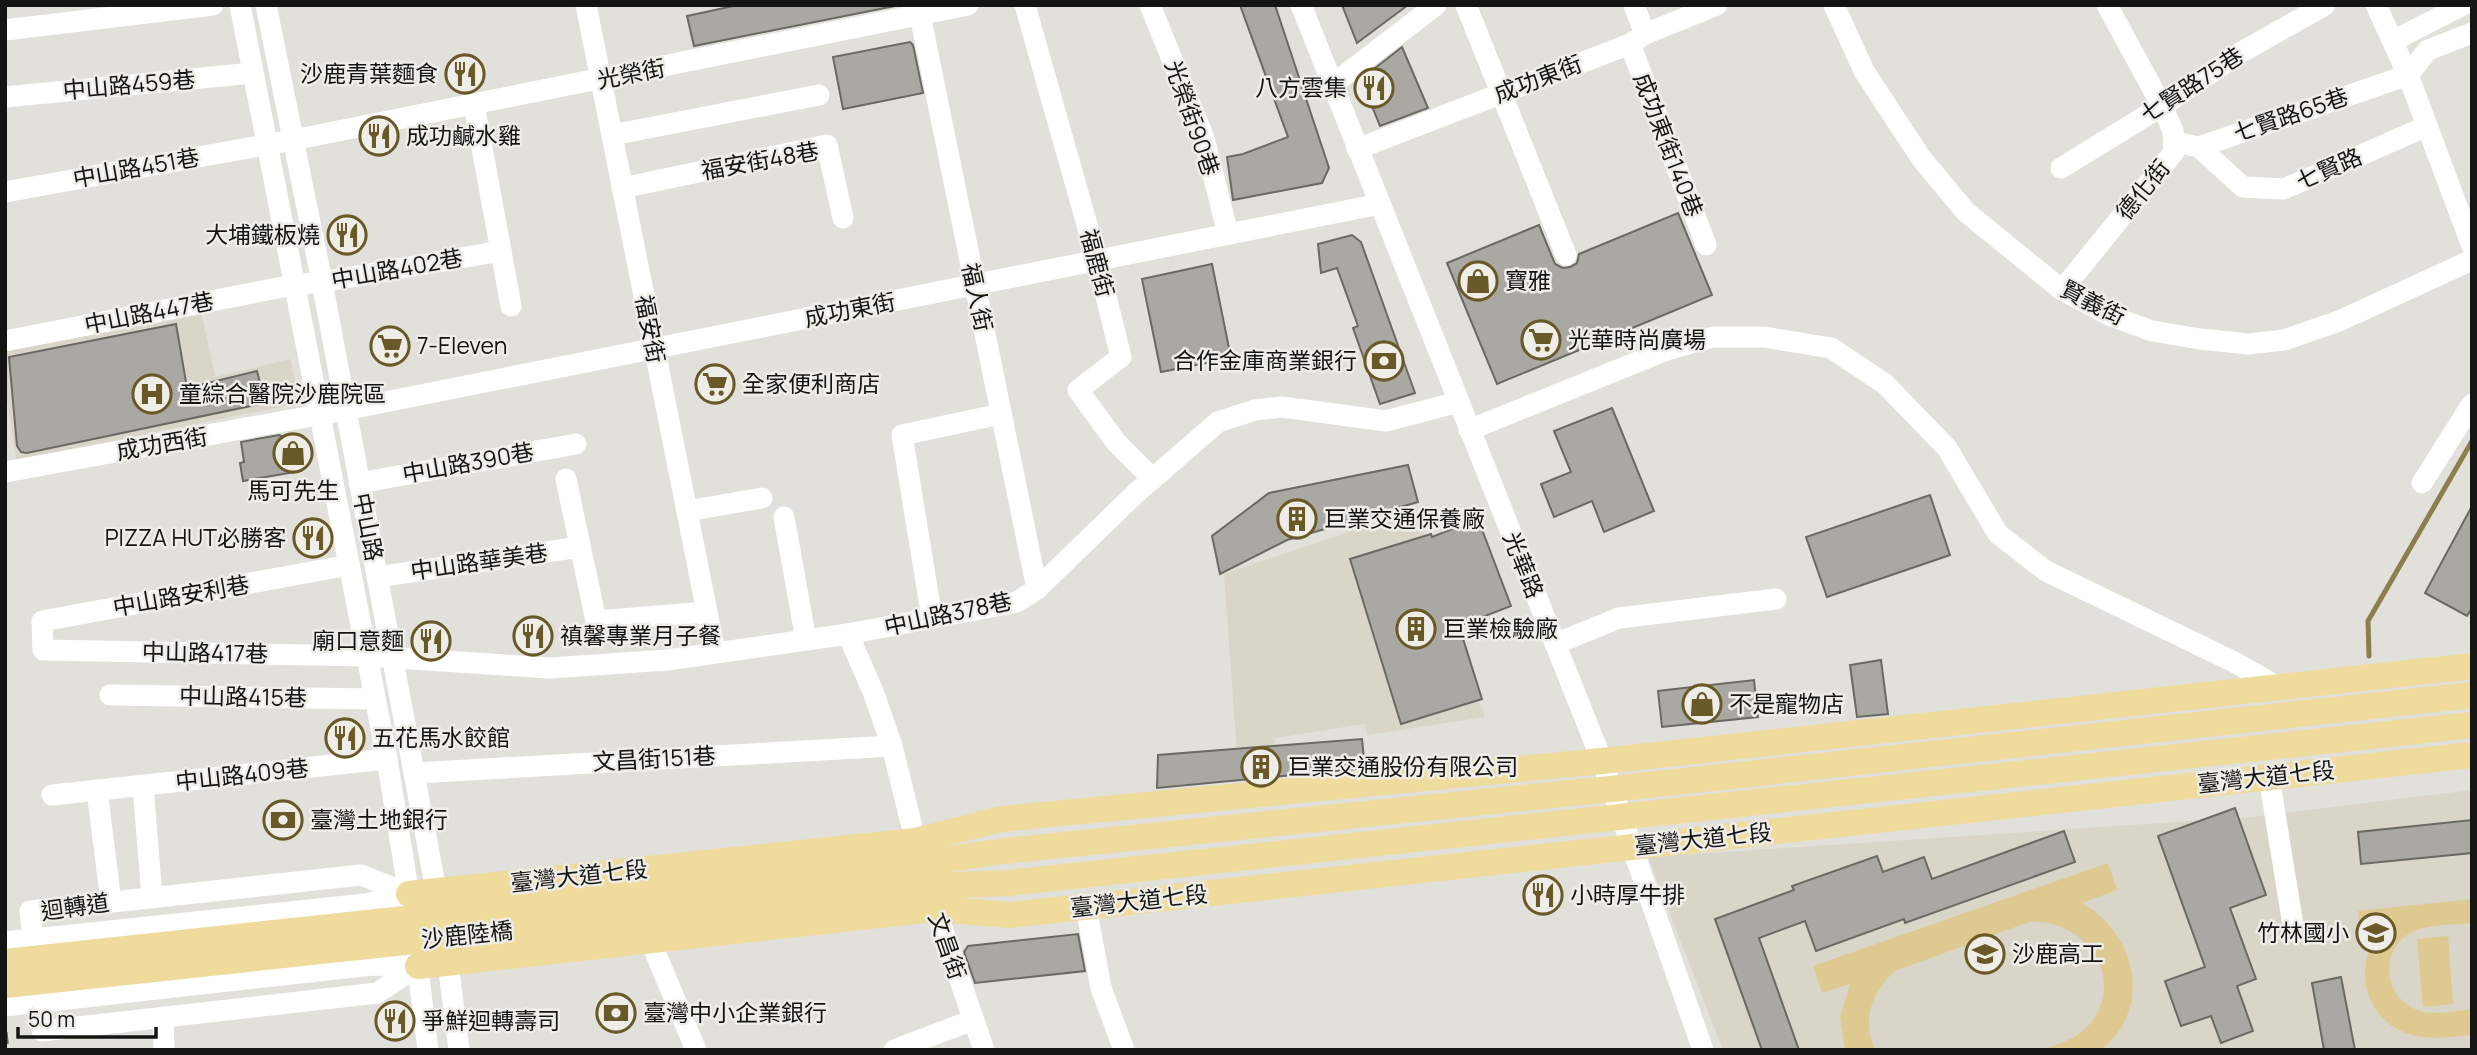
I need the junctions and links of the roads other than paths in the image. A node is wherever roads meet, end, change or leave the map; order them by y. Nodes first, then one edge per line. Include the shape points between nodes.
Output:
1 (213, 5) edge
2 (240, 5) edge
3 (266, 5) edge
4 (586, 5) edge
5 (968, 5) edge
6 (1025, 5) edge
7 (1150, 5) edge
8 (1301, 5) edge
9 (1436, 5) edge
10 (1466, 5) edge
11 (1634, 5) edge
12 (1717, 5) edge
13 (1834, 5) edge
14 (2107, 5) edge
15 (2325, 5) edge
16 (2376, 5) edge
17 (2463, 5) edge
18 (919, 11) edge
19 (5, 30) edge
20 (2472, 33) edge
21 (1637, 39) junction
22 (2393, 41) junction
23 (253, 73) junction
24 (2408, 75) junction
25 (601, 80) junction
26 (1332, 85) junction
27 (1501, 93) junction
28 (819, 95) dead end
29 (5, 97) edge
30 (474, 104) junction
31 (2162, 106) junction
32 (2427, 126) junction
33 (612, 135) junction
34 (293, 140) junction
35 (2174, 142) junction
36 (267, 145) junction
37 (2199, 147) junction
38 (1357, 149) junction
39 (2061, 168) dead end
40 (622, 188) junction
41 (5, 192) edge
42 (1380, 204) junction
43 (843, 218) dead end
44 (1228, 234) junction
45 (1706, 245) dead end
46 (2472, 246) edge
47 (501, 251) junction
48 (1566, 255) dead end
49 (1097, 260) junction
50 (2472, 260) edge
51 (322, 282) junction
52 (293, 285) junction
53 (974, 285) junction
54 (2062, 290) junction
55 (511, 306) dead end
56 (5, 341) edge
57 (654, 348) junction
58 (1458, 402) junction
59 (2472, 404) edge
60 (345, 411) junction
61 (1001, 414) junction
62 (320, 415) junction
63 (1469, 430) junction
64 (576, 444) dead end
65 (5, 472) edge
66 (566, 479) dead end
67 (1153, 479) junction
68 (359, 483) junction
69 (2422, 483) dead end
70 (762, 498) dead end
71 (687, 511) junction
72 (784, 517) dead end
73 (580, 547) junction
74 (349, 565) junction
75 (377, 577) junction
76 (1037, 589) junction
77 (1776, 599) dead end
78 (707, 612) junction
79 (932, 618) junction
80 (848, 634) junction
81 (806, 640) junction
82 (1555, 645) junction
83 (43, 650) joint
84 (715, 652) junction
85 (367, 656) junction
86 (393, 660) junction
87 (2472, 666) edge
88 (2278, 687) junction
89 (110, 695) dead end
90 (2472, 695) edge
91 (375, 699) junction
92 (2472, 725) edge
93 (892, 746) junction
94 (2472, 755) edge
95 (1643, 756) junction
96 (387, 759) junction
97 (1602, 761) junction
98 (415, 773) junction
99 (2269, 777) junction
100 (143, 786) junction
101 (1611, 789) junction
102 (97, 790) junction
103 (52, 795) dead end
104 (1621, 818) junction
105 (1631, 847) junction
106 (925, 875) junction
107 (437, 891) junction
108 (409, 894) junction
109 (152, 897) junction
110 (111, 902) junction
111 (1086, 907) junction
112 (2293, 925) dead end
113 (650, 940) junction
114 (5, 942) edge
115 (5, 962) edge
116 (448, 963) junction
117 (418, 966) junction
118 (5, 985) edge
119 (5, 1006) edge
120 (163, 1017) junction
121 (973, 1020) junction
122 (164, 1050) edge
123 (428, 1050) edge
124 (459, 1050) edge
125 (696, 1050) edge
126 (894, 1050) edge
127 (984, 1050) edge
128 (1124, 1050) edge
129 (1703, 1050) edge

1 - 19 street
2 - 23 street, 中山路
3 - 34 street, 中山路
4 - 25 street, 福安街
5 - 18 street, 光榮街
6 - 49 street, 福鹿街
7 - 44 street, 光榮街90巷 via 1204,138
8 - 26 street, 光華路
9 - 26 street
10 - 27 street
11 - 21 street, 成功東街140巷
12 - 21 street, 成功東街
13 - 54 street, 賢義街 via 1864,71 1921,158 1966,212
14 - 31 street, 德化街
15 - 31 street, 七賢路75巷 via 2240,53
16 - 22 street
17 - 22 street
18 - 25 street, 光榮街
18 - 53 street, 福人街
20 - 24 street via 2428,50
21 - 27 street, 成功東街
21 - 45 street, 成功東街140巷
22 - 24 street
23 - 29 street, 中山路459巷
23 - 36 street, 中山路
24 - 32 street
24 - 37 street, 七賢路65巷
25 - 30 street, 光榮街
25 - 33 street, 福安街
26 - 38 street, 光華路
27 - 38 street, 成功東街
27 - 48 street
28 - 33 street
30 - 34 street, 光榮街
30 - 47 street
31 - 35 street, 德化街
31 - 39 street, 七賢路75巷
32 - 37 street, 七賢路 via 2284,189 2243,187
32 - 46 street
33 - 40 street, 福安街
34 - 36 street, 中山路451巷
34 - 51 street, 中山路
35 - 37 street
35 - 54 street, 德化街 via 2174,152
36 - 41 street, 中山路451巷
36 - 52 street, 中山路
38 - 42 street, 光華路
40 - 43 street, 福安街48巷 via 827,145
40 - 57 street, 福安街
42 - 44 street, 成功東街
42 - 58 street, 光華路
44 - 49 street, 成功東街
47 - 51 street, 中山路402巷
47 - 55 street
49 - 53 street, 成功東街
49 - 67 street, 福鹿街 via 1121,357 1078,390 1116,442
50 - 54 street, 賢義街 via 2339,321 2284,340 2248,344 2152,331
51 - 52 street, 中山路402巷
51 - 60 street, 中山路
52 - 56 street, 中山路447巷
52 - 62 street, 中山路
53 - 57 street, 成功東街
53 - 61 street, 福人街
57 - 60 street, 成功東街
57 - 71 street, 福安街
58 - 63 street, 光華路
58 - 67 street, 中山路378巷 via 1386,421 1282,407 1255,410 1219,422
59 - 69 street
60 - 62 street, 成功東街
60 - 68 street, 中山路
61 - 76 street, 福人街
61 - 79 street via 902,435
62 - 65 street, 成功西街
62 - 74 street, 中山路
63 - 82 street, 光華路
63 - 88 street via 1667,350 1713,337 1764,337 1831,348 1885,384 1947,448 1998,534 2046,571
64 - 68 street, 中山路390巷
66 - 73 street, 中山路華美巷
67 - 76 street, 中山路378巷
68 - 75 street, 中山路
70 - 71 street
71 - 78 street, 福安街
72 - 81 street
73 - 75 street, 中山路華美巷
73 - 78 street, 中山路華美巷 via 596,621
74 - 83 street, 中山路安利巷 via 42,621
74 - 85 street, 中山路
75 - 86 street, 中山路
76 - 79 street, 中山路378巷 via 1017,602
77 - 82 street via 1619,618
78 - 84 street, 福安街
79 - 80 street, 中山路378巷
80 - 81 street, 中山路378巷
80 - 93 street, 文昌街
81 - 84 street, 中山路378巷
82 - 97 street, 光華路
83 - 85 street, 中山路417巷
84 - 86 street, 中山路378巷 via 550,668
85 - 86 street, 中山路378巷
85 - 91 street, 中山路
86 - 98 street, 中山路
87 - 88 main road, 臺灣大道七段
88 - 95 main road, 臺灣大道七段
89 - 91 street, 中山路415巷
90 - 101 main road, 臺灣大道七段
91 - 96 street, 中山路
92 - 104 main road, 臺灣大道七段
93 - 98 street, 文昌街151巷
93 - 106 street, 文昌街
94 - 99 main road, 臺灣大道七段
95 - 97 main road, 臺灣大道七段
95 - 101 main road
96 - 100 street, 中山路409巷
96 - 108 street, 中山路
97 - 101 street, 光華路
97 - 106 main road, 臺灣大道七段 via 1001,819
98 - 107 street, 中山路
99 - 105 main road, 臺灣大道七段
99 - 112 street
100 - 102 street, 中山路409巷
100 - 109 street
101 - 104 street, 光華路
101 - 106 main road, 臺灣大道七段 via 1004,851
102 - 103 street, 中山路409巷
102 - 110 street
104 - 105 street, 光華路
104 - 106 main road, 臺灣大道七段 via 1008,883
105 - 111 main road, 臺灣大道七段
105 - 129 street, 光華路
106 - 107 main road, 臺灣大道七段
106 - 111 main road, 臺灣大道七段 via 1011,915
106 - 113 main road, 臺灣大道七段
106 - 115 main road, 沙鹿陸橋
106 - 118 main road, 沙鹿陸橋
106 - 121 street, 文昌街
107 - 108 main road, 臺灣大道七段
107 - 116 street, 中山路
108 - 109 street, 迴轉道 via 361,875
108 - 114 street via 365,904
108 - 117 street, 中山路
109 - 110 street, 迴轉道
110 - 120 street, 迴轉道 via 30,911 42,1031
111 - 128 street via 1101,988
113 - 116 main road, 臺灣大道七段
113 - 125 street
116 - 117 main road, 臺灣大道七段
116 - 124 street, 中山路
117 - 119 street via 372,965
117 - 120 street, 迴轉道 via 377,993
117 - 123 street, 中山路
120 - 122 street
121 - 126 street
121 - 127 street, 文昌街

